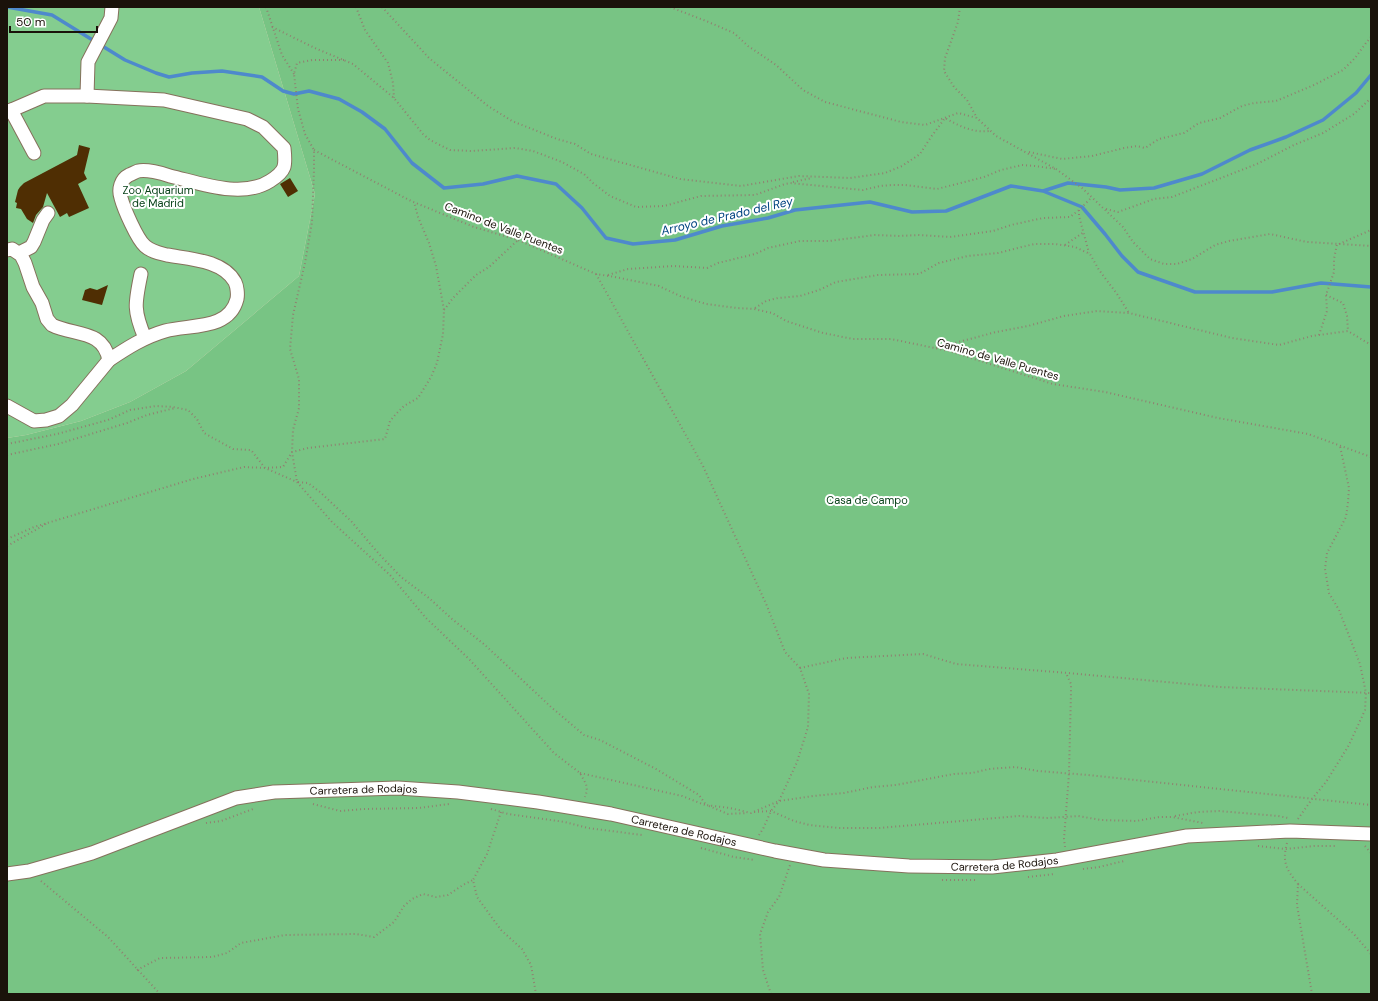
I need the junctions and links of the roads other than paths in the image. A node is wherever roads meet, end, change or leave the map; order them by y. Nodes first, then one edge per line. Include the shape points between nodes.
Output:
1 (112, 7) edge
2 (87, 96) junction
3 (9, 111) edge
4 (34, 153) dead end
5 (48, 213) dead end
6 (144, 246) junction
7 (13, 252) edge
8 (144, 260) dead end
9 (141, 274) dead end
10 (145, 338) junction
11 (109, 360) junction
12 (7, 406) edge
13 (1368, 840) edge
14 (7, 874) edge

1 - 2 street via 111,18 88,62
2 - 3 street via 44,96
2 - 6 street via 164,100 247,119 262,126 284,148 285,164 278,175 266,184 251,188 225,189 160,173 138,171 125,177 120,187 120,197
3 - 4 street
5 - 7 street via 42,220 31,247
6 - 8 street
6 - 10 street via 152,252 217,266 230,274 236,284 237,296 235,307 228,316 219,321 166,331
7 - 11 street via 25,263 33,287 52,325 98,339 104,345
9 - 10 street via 136,310 138,323
10 - 11 street
11 - 12 street via 72,405 58,416 34,422
13 - 14 street, Carretera de Rodajos via 1293,827 1187,836 1067,858 992,867 909,866 824,860 793,855 576,808 458,792 398,788 274,792 236,798 92,853 29,871

